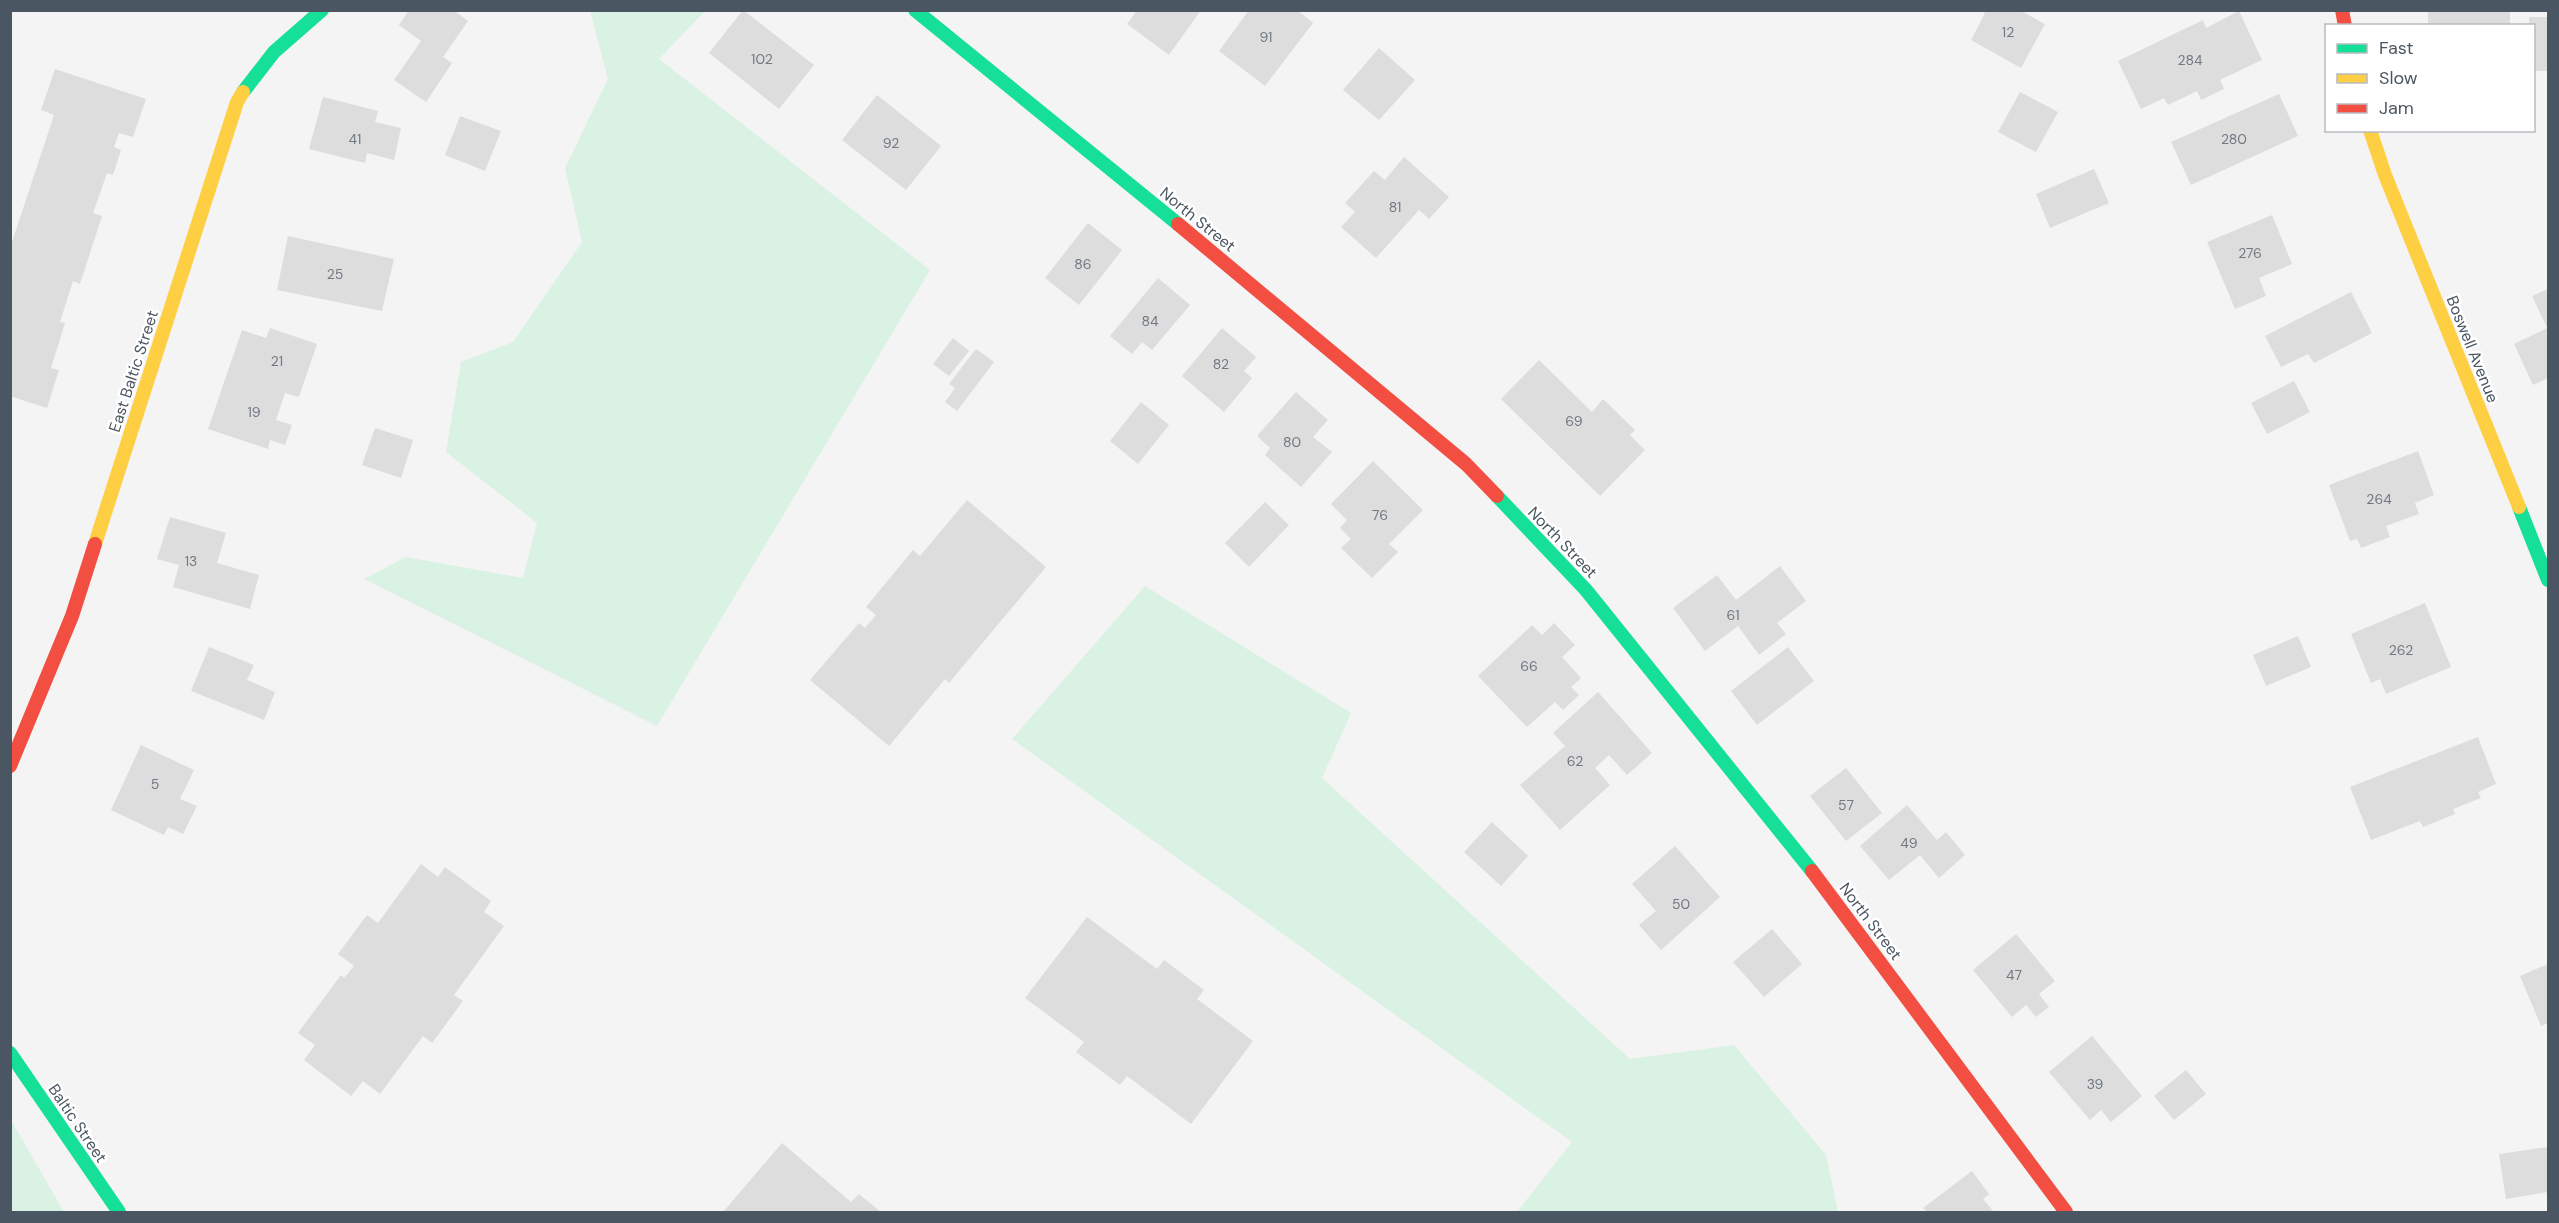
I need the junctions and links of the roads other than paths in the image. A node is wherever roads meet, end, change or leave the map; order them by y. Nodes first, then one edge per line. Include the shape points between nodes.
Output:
1 (322, 10) edge
2 (915, 10) edge
3 (2371, 132) edge
4 (2548, 580) edge
5 (10, 765) edge
6 (10, 1053) edge
7 (118, 1212) edge
8 (2066, 1212) edge

1 - 5 street, East Baltic Street via 257,68 237,102 72,616
2 - 8 street, North Street via 1313,334 1466,464 1586,590 1832,896
3 - 4 street, Boswell Avenue
6 - 7 street, Baltic Street

